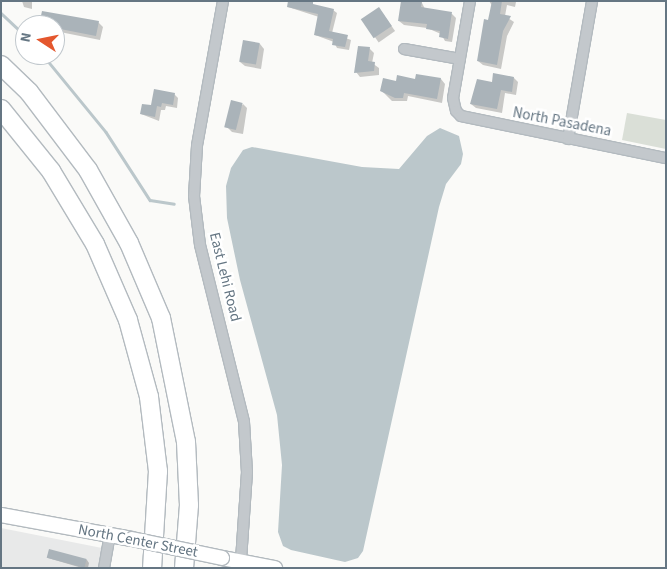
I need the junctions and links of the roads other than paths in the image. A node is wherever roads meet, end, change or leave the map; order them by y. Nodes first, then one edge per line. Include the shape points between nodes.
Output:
1 (223, 1) edge
2 (470, 1) edge
3 (592, 1) edge
4 (404, 49) dead end
5 (460, 59) junction
6 (1, 65) edge
7 (1, 108) edge
8 (568, 139) junction
9 (666, 158) edge
10 (1, 515) edge
11 (110, 535) junction
12 (241, 561) junction
13 (104, 568) edge
14 (152, 568) edge
15 (184, 568) edge
16 (275, 568) edge

1 - 12 street, East Lehi Road via 197,146 194,196 200,245 244,422 247,472
2 - 5 street
3 - 8 street
4 - 5 street
5 - 8 street, North Pasadena via 453,98 456,111 467,119
6 - 15 highway via 30,92 88,170 130,243 161,318 186,442 189,505
7 - 14 highway via 51,171 90,236 128,320 149,397 158,471
8 - 9 street, North Pasadena
10 - 11 street, North Center Street
11 - 12 street, North Center Street, bridge
11 - 13 street
12 - 16 street, North Center Street

